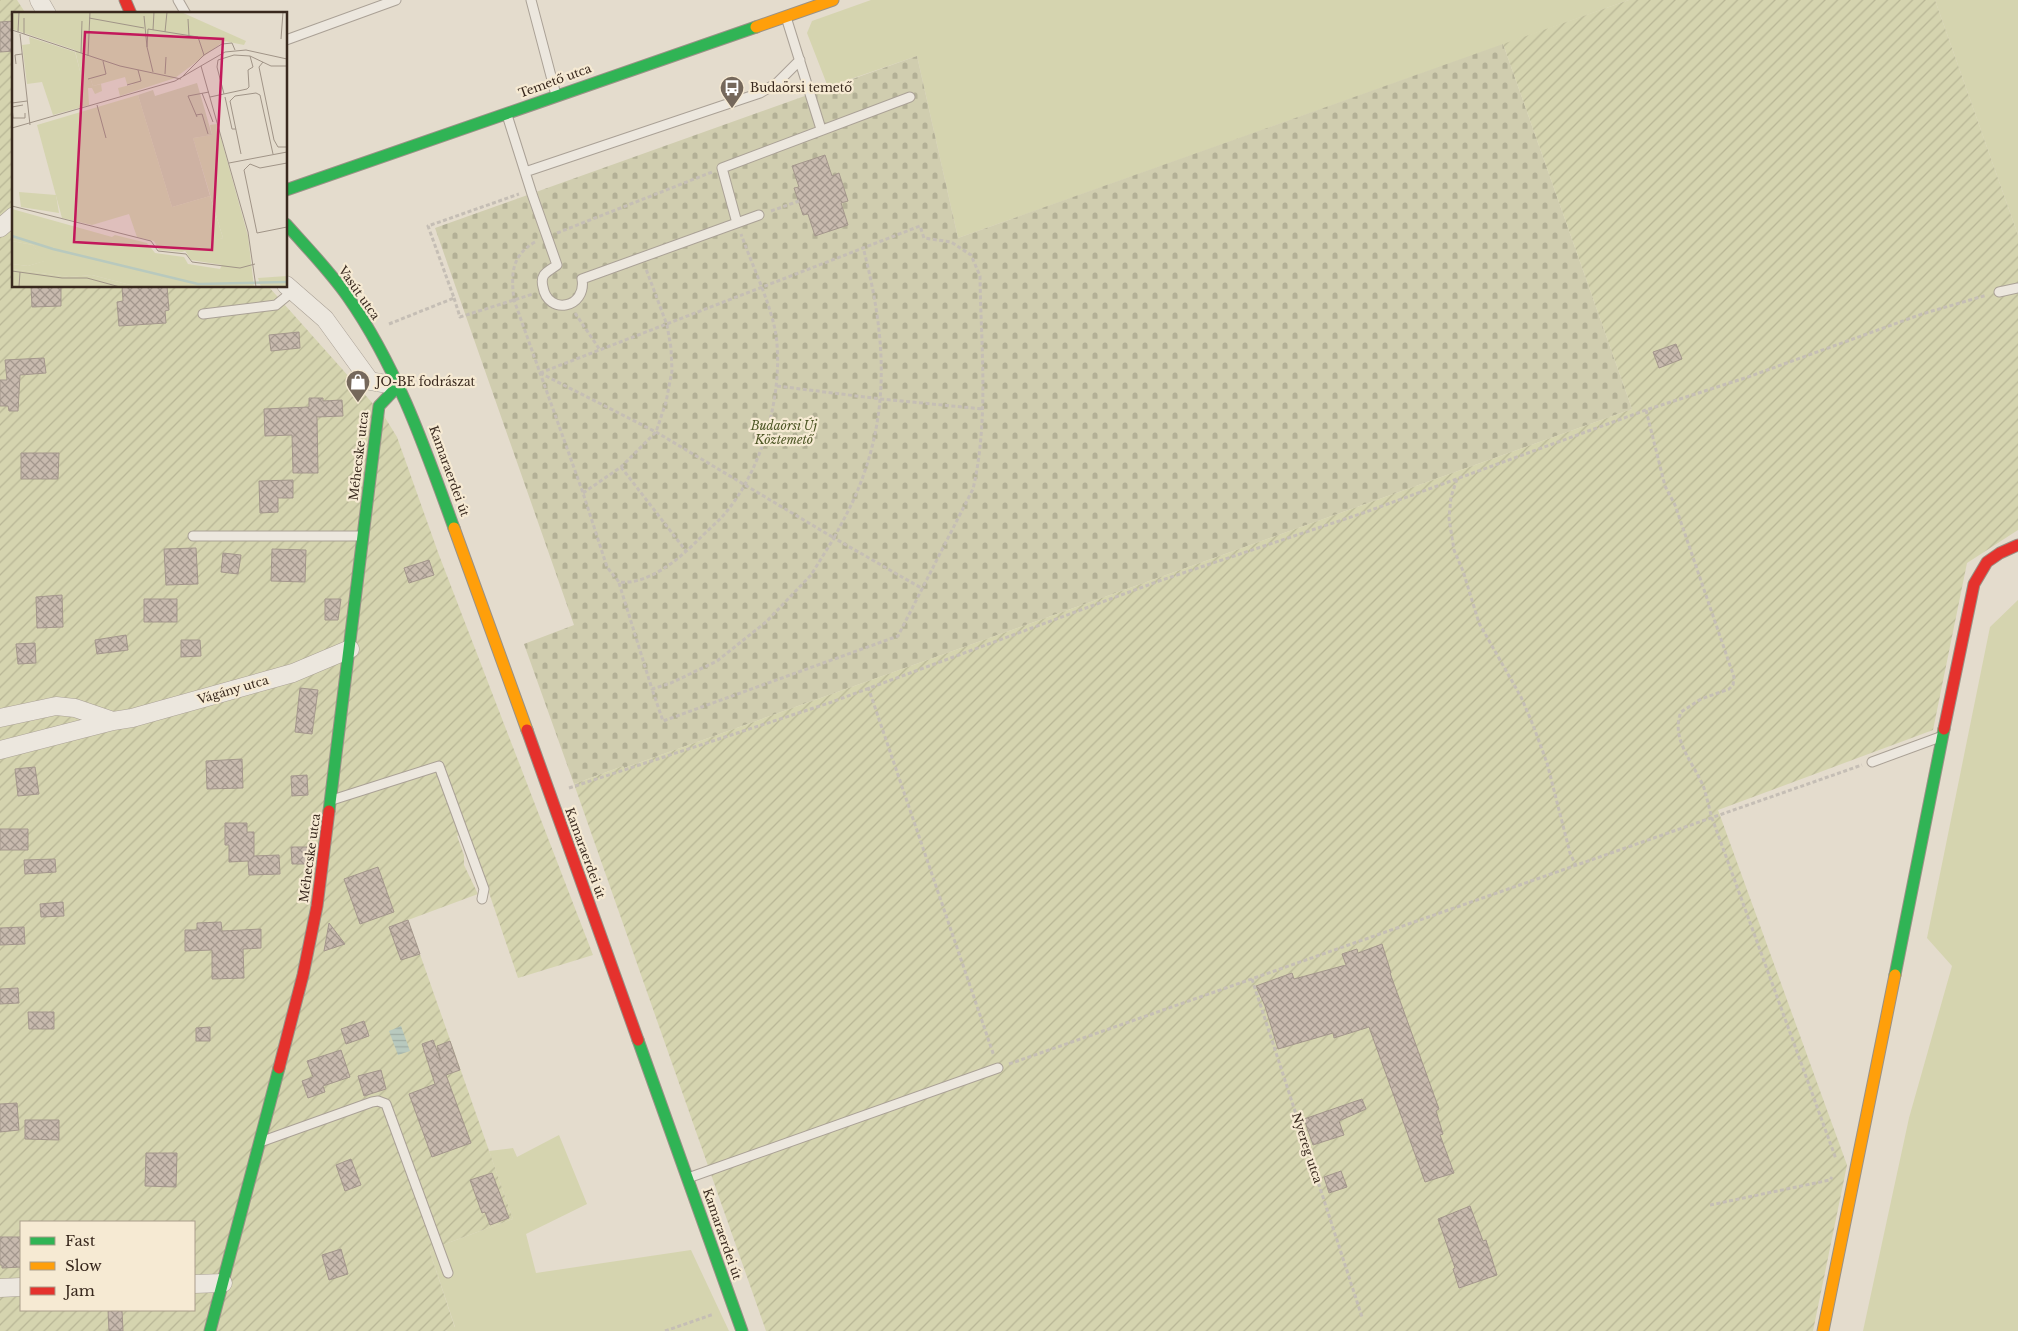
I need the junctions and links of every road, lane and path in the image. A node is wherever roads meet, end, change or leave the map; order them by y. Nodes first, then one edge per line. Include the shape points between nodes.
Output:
1 (39, 0) edge
2 (125, 0) edge
3 (178, 0) edge
4 (396, 0) edge
5 (531, 0) edge
6 (833, 0) edge
7 (46, 12) edge
8 (130, 12) edge
9 (185, 12) edge
10 (785, 16) junction
11 (288, 39) edge
12 (800, 60) junction
13 (556, 95) junction
14 (910, 97) dead end
15 (506, 113) junction
16 (821, 129) junction
17 (722, 168) junction
18 (525, 172) junction
19 (288, 189) edge
20 (530, 190) junction
21 (799, 202) dead end
22 (759, 215) joint
23 (12, 218) edge
24 (737, 223) junction
25 (288, 226) edge
26 (0, 228) edge
27 (547, 238) junction
28 (864, 247) junction
29 (641, 256) junction
30 (760, 287) junction
31 (290, 288) edge
32 (2018, 288) edge
33 (544, 291) junction
34 (1999, 292) joint
35 (454, 298) junction
36 (514, 300) junction
37 (569, 304) junction
38 (203, 314) dead end
39 (667, 325) junction
40 (370, 332) junction
41 (600, 350) junction
42 (540, 373) junction
43 (398, 386) junction
44 (777, 386) junction
45 (882, 399) junction
46 (983, 409) junction
47 (1646, 410) junction
48 (656, 432) junction
49 (621, 467) junction
50 (1458, 478) junction
51 (744, 485) junction
52 (583, 494) junction
53 (193, 536) dead end
54 (363, 536) junction
55 (834, 538) junction
56 (2018, 545) edge
57 (686, 551) junction
58 (619, 582) junction
59 (922, 589) junction
60 (350, 649) junction
61 (868, 687) junction
62 (652, 689) junction
63 (0, 718) edge
64 (113, 721) junction
65 (1942, 736) junction
66 (0, 750) edge
67 (1872, 762) joint
68 (550, 793) junction
69 (332, 800) junction
70 (1712, 818) junction
71 (1576, 866) junction
72 (482, 899) dead end
73 (1252, 979) junction
74 (998, 1068) junction
75 (260, 1142) junction
76 (1839, 1168) dead end
77 (1834, 1174) dead end
78 (687, 1178) junction
79 (1710, 1205) dead end
80 (448, 1273) dead end
81 (223, 1283) junction
82 (195, 1284) edge
83 (20, 1287) edge
84 (0, 1288) edge
85 (733, 1307) junction
86 (1362, 1317) dead end
87 (210, 1331) edge
88 (665, 1331) edge
89 (742, 1331) edge
90 (1823, 1331) edge

1 - 7 street
2 - 8 street
3 - 9 lane
4 - 11 lane
5 - 13 lane
6 - 10 street, Temető utca
10 - 12 lane
10 - 13 street, Temető utca
12 - 16 lane
12 - 18 lane via 777,83 760,93
13 - 15 street, Temető utca
14 - 16 lane
15 - 18 lane
15 - 19 street, Temető utca
16 - 17 lane
17 - 24 lane
17 - 27 path
18 - 20 lane
20 - 27 lane
20 - 35 path via 428,226
21 - 22 path
22 - 24 lane
23 - 26 street
24 - 29 lane
24 - 30 path
25 - 40 street, Vasút utca via 348,297
27 - 33 lane via 557,265 545,274 542,282
27 - 36 path via 523,249 516,262 512,278
28 - 30 path
28 - 45 path via 879,321
28 - 46 path via 920,226 924,238 951,242 971,255 980,276
29 - 37 lane via 582,279 582,291
29 - 39 path
30 - 39 path
30 - 44 path via 776,334
31 - 38 lane via 276,305
31 - 43 street via 325,319 370,380
32 - 34 lane
33 - 36 path
33 - 37 lane via 555,304
34 - 47 path via 1922,314
35 - 36 path via 460,317
35 - 40 path
36 - 42 path
37 - 41 path
39 - 41 path
39 - 48 path via 672,371
40 - 43 street, Vasút utca
41 - 42 path
42 - 48 path
42 - 52 path
43 - 54 street, Méhecske utca via 379,406
43 - 68 street, Kamaraerdei út via 422,436
44 - 45 path
44 - 51 path via 764,437
45 - 46 path
45 - 55 path via 861,480
46 - 59 path via 979,464 973,489
47 - 50 path
47 - 70 path via 1665,486 1676,505 1734,677 1729,689 1701,699 1681,712 1677,727 1679,738 1704,788
48 - 49 path
48 - 51 path
49 - 52 path
49 - 57 path
50 - 61 path via 1159,581
50 - 71 path via 1451,497 1449,518 1454,550 1479,623 1521,697 1548,763 1570,854
51 - 55 path
51 - 57 path via 723,516
52 - 58 path via 608,567
53 - 54 lane
54 - 60 street, Méhecske utca
55 - 59 path
55 - 62 path via 811,575 766,622 717,661
56 - 65 street via 1992,557 1975,581
57 - 58 path via 639,580
58 - 62 path
59 - 62 path via 898,636 662,721
60 - 64 street, Vágány utca via 293,673
60 - 69 street, Méhecske utca
61 - 68 path via 829,703
61 - 74 path
63 - 64 street, Vágány utca via 56,706 75,708
64 - 66 street, Vágány utca
65 - 67 lane
65 - 90 street
67 - 70 path
68 - 78 street, Kamaraerdei út
69 - 72 lane via 439,766 484,889
69 - 75 street, Méhecske utca via 303,976
70 - 71 path
70 - 76 path
71 - 73 path
73 - 74 path
73 - 86 path, Nyereg utca
74 - 78 lane
75 - 80 lane via 372,1102 386,1104
75 - 81 street, Méhecske utca
77 - 79 path via 1830,1180
78 - 85 street, Kamaraerdei út
81 - 82 street
81 - 87 street, Méhecske utca
83 - 84 street
85 - 88 path
85 - 89 street, Kamaraerdei út

